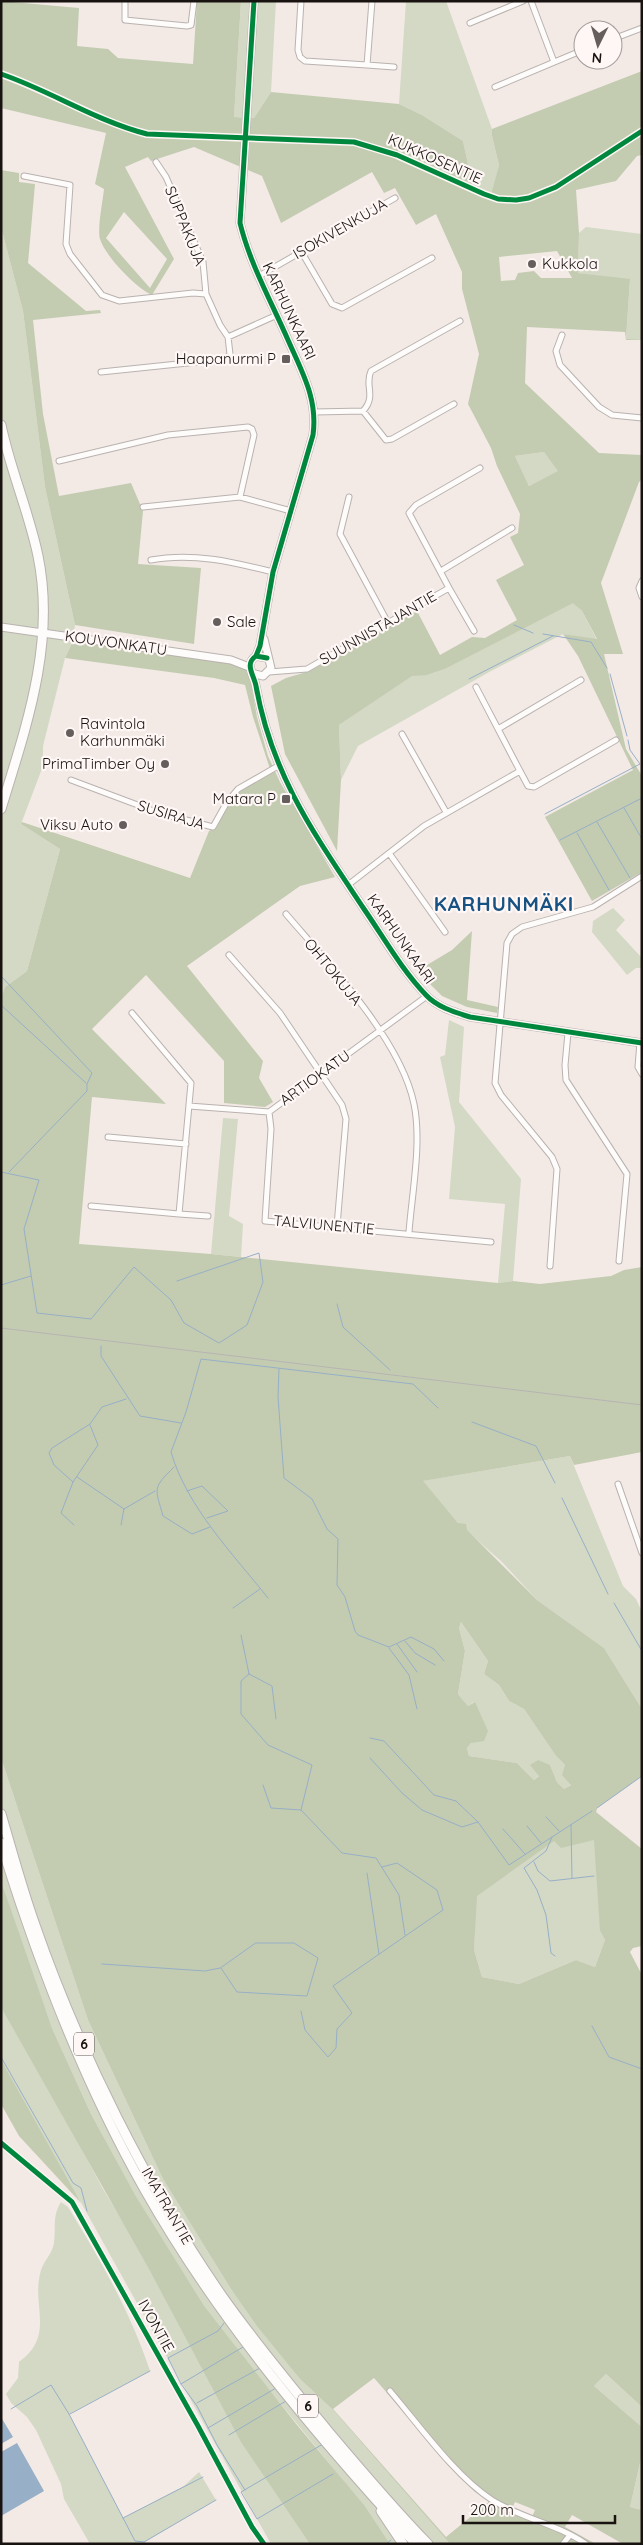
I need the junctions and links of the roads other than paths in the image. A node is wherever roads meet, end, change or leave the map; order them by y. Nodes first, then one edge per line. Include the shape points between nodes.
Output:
1 (125, 1) edge
2 (194, 1) edge
3 (254, 1) edge
4 (301, 1) edge
5 (372, 1) edge
6 (523, 1) edge
7 (531, 1) edge
8 (470, 23) dead end
9 (642, 28) edge
10 (623, 35) edge
11 (573, 54) edge
12 (554, 62) junction
13 (367, 65) junction
14 (394, 67) dead end
15 (496, 87) dead end
16 (156, 162) dead end
17 (24, 176) dead end
18 (395, 198) dead end
19 (302, 251) junction
20 (432, 258) dead end
21 (259, 276) junction
22 (206, 294) junction
23 (277, 314) junction
24 (460, 321) dead end
25 (562, 335) dead end
26 (228, 336) junction
27 (101, 372) dead end
28 (454, 404) dead end
29 (363, 411) junction
30 (315, 412) junction
31 (642, 418) edge
32 (1, 425) edge
33 (59, 461) dead end
34 (480, 468) dead end
35 (240, 497) junction
36 (350, 497) dead end
37 (143, 507) dead end
38 (291, 511) junction
39 (512, 528) dead end
40 (151, 560) dead end
41 (441, 571) junction
42 (273, 572) junction
43 (642, 581) edge
44 (449, 588) junction
45 (642, 597) edge
46 (388, 623) junction
47 (263, 625) junction
48 (1, 627) edge
49 (474, 631) dead end
50 (43, 633) junction
51 (255, 657) junction
52 (231, 660) junction
53 (269, 665) junction
54 (251, 670) junction
55 (263, 676) junction
56 (581, 680) dead end
57 (476, 687) dead end
58 (258, 698) junction
59 (498, 729) junction
60 (402, 734) dead end
61 (616, 740) dead end
62 (278, 766) junction
63 (520, 771) junction
64 (71, 780) dead end
65 (1, 809) edge
66 (446, 812) junction
67 (389, 853) junction
68 (642, 876) edge
69 (348, 885) junction
70 (286, 914) dead end
71 (445, 932) dead end
72 (229, 955) dead end
73 (427, 996) junction
74 (132, 1013) dead end
75 (499, 1023) junction
76 (379, 1031) junction
77 (568, 1033) junction
78 (641, 1043) edge
79 (322, 1072) junction
80 (642, 1074) edge
81 (189, 1106) junction
82 (269, 1112) junction
83 (108, 1137) dead end
84 (186, 1144) junction
85 (91, 1206) dead end
86 (179, 1214) junction
87 (208, 1216) dead end
88 (337, 1226) junction
89 (409, 1232) junction
90 (491, 1242) dead end
91 (619, 1261) dead end
92 (550, 1266) dead end
93 (618, 1484) dead end
94 (642, 1553) edge
95 (1, 1814) edge
96 (1, 1843) edge
97 (1, 2143) edge
98 (390, 2391) dead end
99 (375, 2499) junction
100 (570, 2535) junction
101 (264, 2544) edge
102 (403, 2544) edge
103 (416, 2544) edge
104 (428, 2544) edge
105 (563, 2544) edge
106 (586, 2544) edge

1 - 2 street via 125,20 187,26 191,25
3 - 21 street, KARHUNKAARI via 240,223 247,251
4 - 13 street via 300,57 305,61
5 - 13 street
6 - 8 street
7 - 12 street
9 - 10 street
11 - 12 street
12 - 15 street
13 - 14 street
16 - 22 street, SUPPAKUJA via 166,177 203,262
17 - 22 street via 70,185 66,244 70,254 102,294 119,301
18 - 19 street, ISOKIVENKUJA
19 - 20 street via 332,304 342,308
19 - 21 street, ISOKIVENKUJA
21 - 23 street, KARHUNKAARI
22 - 26 street, SUPPAKUJA
23 - 26 street
23 - 30 street, KARHUNKAARI via 311,390
24 - 29 street via 371,371 368,376 370,399
25 - 31 street via 556,351 560,365 599,407 612,416
26 - 27 street via 230,354 226,359
28 - 29 street via 386,440
29 - 30 street
30 - 38 street, KARHUNKAARI via 313,435
32 - 50 highway via 38,556 44,592
33 - 35 street via 168,435 252,429 253,443
34 - 41 street via 409,513
35 - 37 street
35 - 38 street
36 - 46 street via 340,534 343,544
38 - 42 street, KARHUNKAARI
39 - 41 street
40 - 42 street via 198,558
41 - 44 street
42 - 47 street, KARHUNKAARI
43 - 45 street via 639,588
44 - 46 street, SUUNNISTAJANTIE
44 - 49 street, SUUNNISTAJANTIE
46 - 53 street, SUUNNISTAJANTIE via 307,669 288,671
47 - 51 street, KARHUNKAARI
47 - 53 street, KARHUNKAARI
48 - 50 street, KOUVONKATU
50 - 52 street, KOUVONKATU
50 - 65 highway via 29,719
51 - 52 street, KOUVONKATU
51 - 53 street, KOUVONKATU
51 - 54 street, KARHUNKAARI
52 - 54 street, KOUVONKATU
53 - 55 street
54 - 55 street, KOUVONKATU
54 - 58 street, KARHUNKAARI
55 - 58 street, KARHUNKAARI
56 - 59 street
57 - 59 street
58 - 62 street, KARHUNKAARI
59 - 63 street
60 - 66 street
61 - 63 street via 534,787 528,786
62 - 64 street, SUSIRAJA via 238,789 213,827 159,812
62 - 69 street, KARHUNKAARI via 310,826
63 - 66 street
66 - 67 street
67 - 69 street
67 - 71 street
68 - 75 street via 593,906 526,925 512,934 506,949
69 - 73 street, KARHUNKAARI
70 - 76 street, OHTOKUJA via 336,972
72 - 79 street via 280,1013
73 - 75 street, KARHUNKAARI via 456,1012
73 - 76 street, ARTIOKATU
74 - 81 street via 191,1083
75 - 77 street, KARHUNKAARI
75 - 92 street via 495,1083 501,1095 552,1157 557,1169
76 - 79 street, ARTIOKATU
76 - 89 street, OHTOKUJA via 401,1065 414,1104 416,1147
77 - 78 street, KARHUNKAARI
77 - 91 street via 566,1080 627,1174
78 - 80 street via 638,1067
79 - 82 street, ARTIOKATU
79 - 88 street via 336,1093 346,1119
81 - 82 street, ARTIOKATU
81 - 84 street
82 - 88 street, TALVIUNENTIE via 271,1129 265,1221
83 - 84 street
84 - 86 street
85 - 86 street
86 - 87 street
88 - 89 street, TALVIUNENTIE
89 - 90 street, TALVIUNENTIE
93 - 94 street
95 - 104 highway, IMATRANTIE / 6 via 34,1925 72,2019 154,2186 199,2261 251,2336 346,2452
96 - 99 highway, IMATRANTIE / 6 via 27,1927 64,2022 145,2190 245,2341
97 - 101 street, IVONTIE via 72,2202
98 - 100 street via 484,2494 512,2511
99 - 102 highway
99 - 103 highway, IMATRANTIE / 6
100 - 105 street
100 - 106 street

